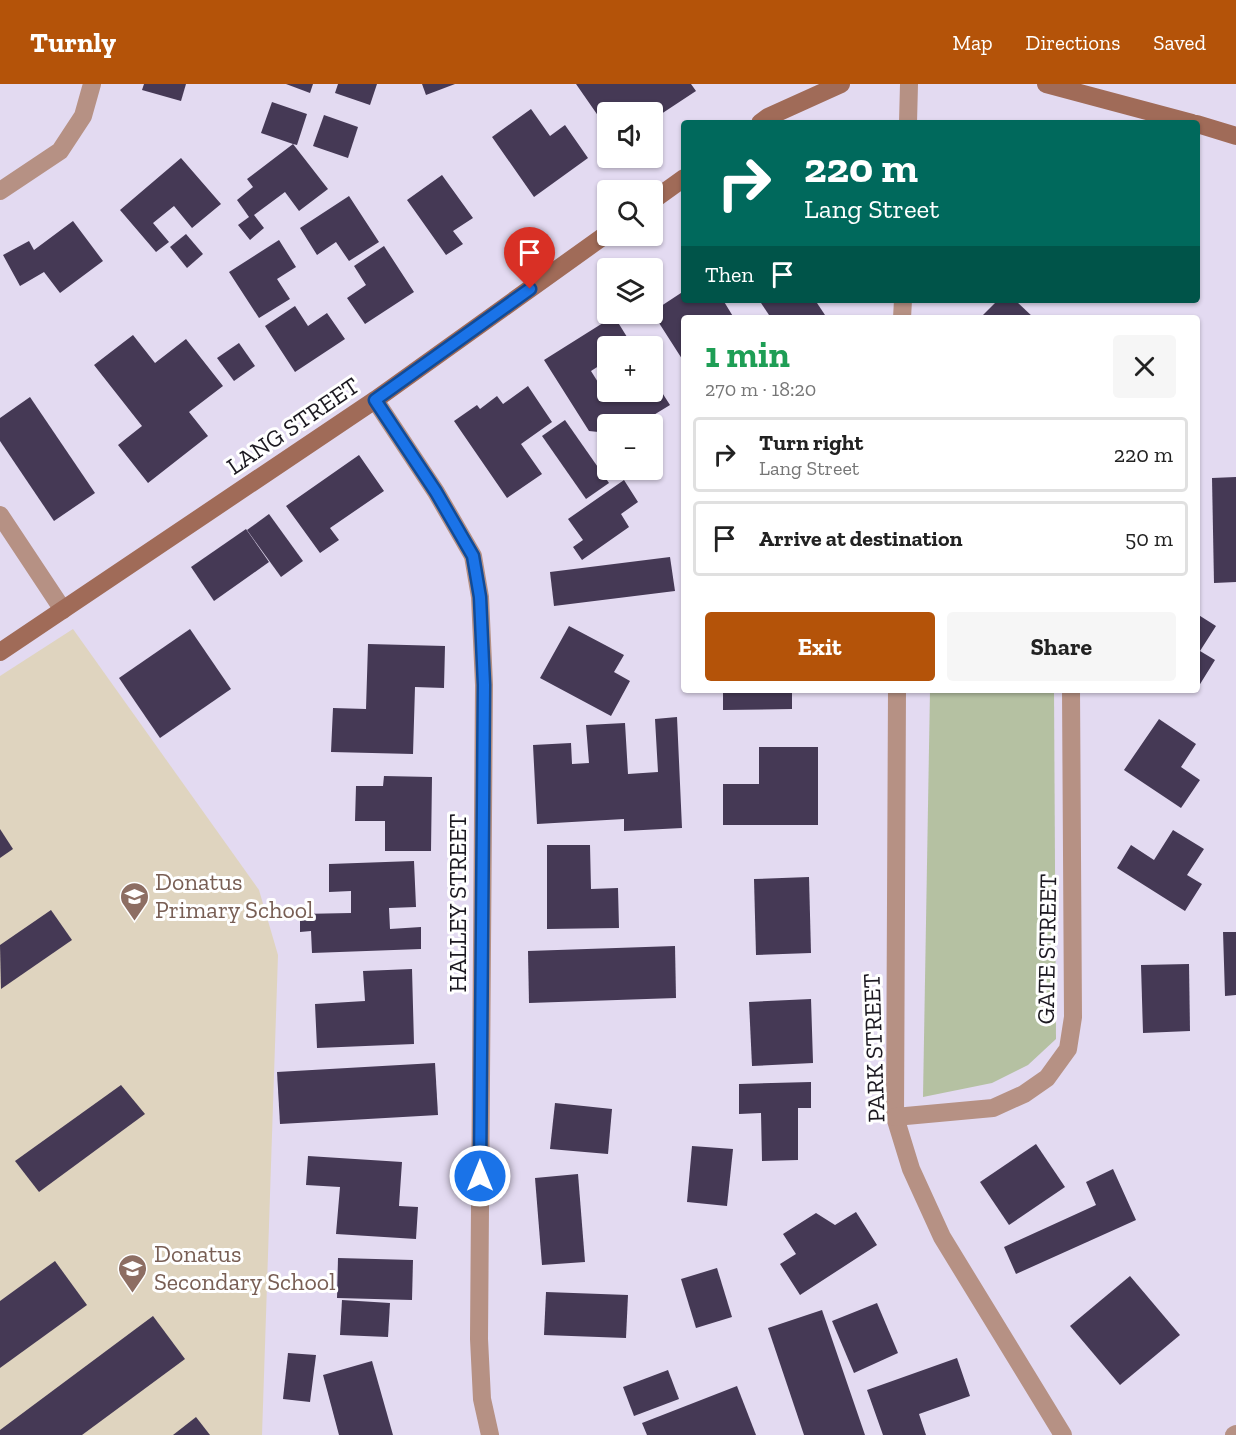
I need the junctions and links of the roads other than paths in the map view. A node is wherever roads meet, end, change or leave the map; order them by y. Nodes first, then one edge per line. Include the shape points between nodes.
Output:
1 (92, 84) edge
2 (841, 84) edge
3 (909, 84) edge
4 (1046, 84) edge
5 (764, 120) edge
6 (908, 120) edge
7 (1181, 120) edge
8 (1200, 125) edge
9 (1236, 136) edge
10 (681, 180) edge
11 (0, 190) edge
12 (663, 193) edge
13 (597, 241) edge
14 (375, 400) junction
15 (0, 515) edge
16 (63, 610) junction
17 (0, 652) edge
18 (897, 693) edge
19 (1071, 693) edge
20 (895, 1118) junction
21 (490, 1435) edge
22 (1063, 1435) edge

1 - 11 street via 83,116 60,151
2 - 5 street
3 - 6 street
4 - 7 street
8 - 9 street
10 - 12 street
13 - 14 street, LANG STREET
14 - 16 street, LANG STREET
14 - 21 street, HALLEY STREET via 473,556 480,597 484,685 479,1339 482,1399
15 - 16 street
16 - 17 street, LANG STREET
18 - 20 street, PARK STREET
19 - 20 street, GATE STREET via 1073,1017 1068,1048 1047,1078 993,1108
20 - 22 street, PARK STREET via 911,1168 942,1237

